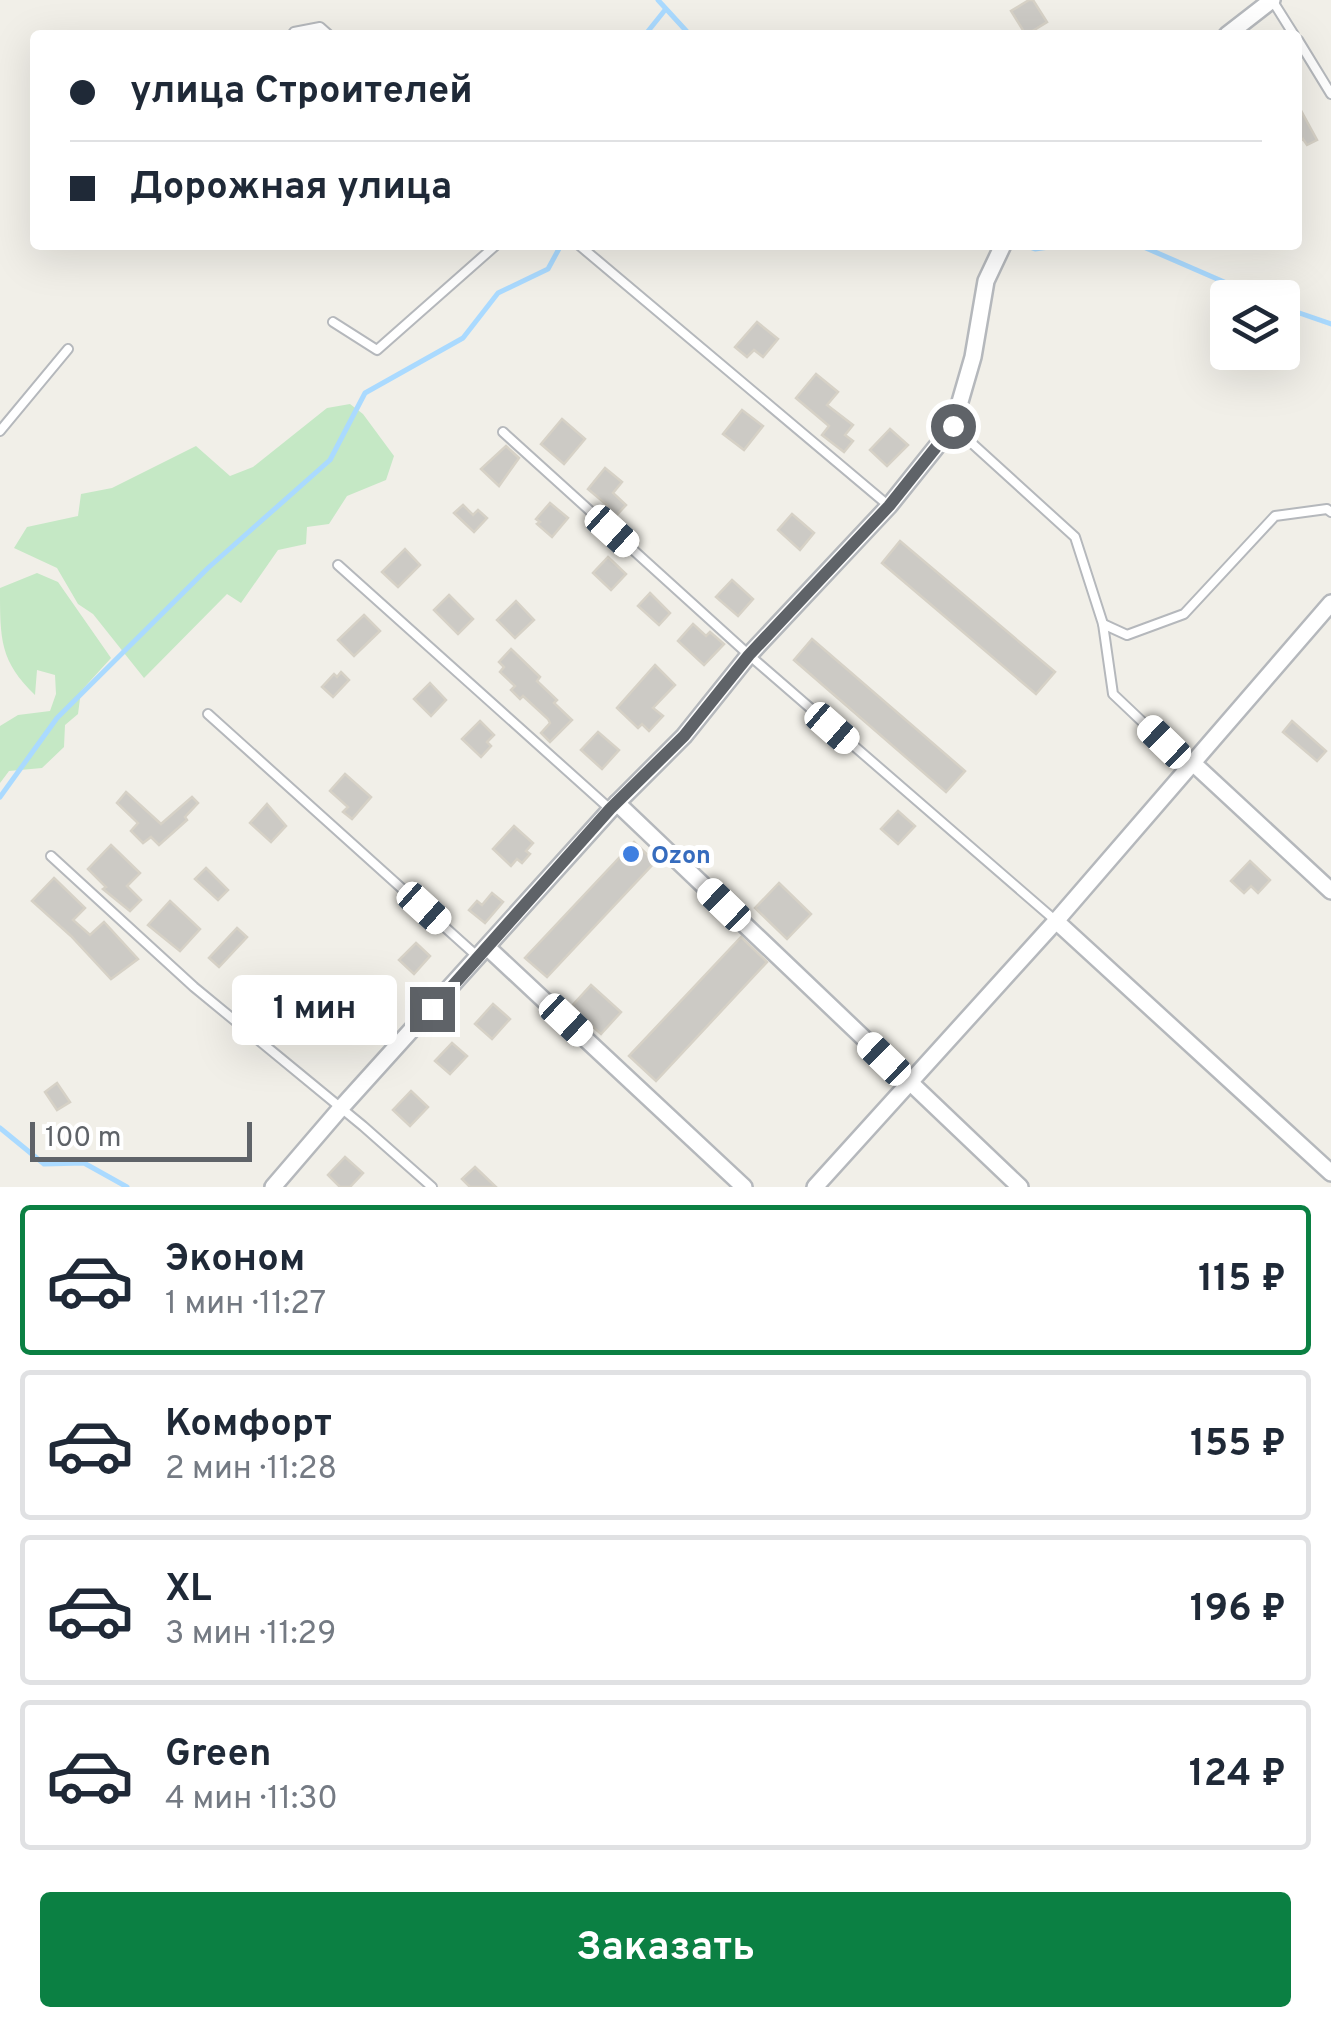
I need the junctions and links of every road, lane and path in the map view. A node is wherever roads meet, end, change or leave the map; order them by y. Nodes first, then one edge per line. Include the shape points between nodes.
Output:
1 (1272, 0) edge
2 (1234, 30) edge
3 (1291, 30) edge
4 (1302, 48) edge
5 (1331, 94) edge
6 (490, 250) edge
7 (585, 250) edge
8 (1001, 250) edge
9 (333, 322) dead end
10 (68, 348) dead end
11 (953, 426) junction
12 (0, 431) edge
13 (504, 432) dead end
14 (889, 506) junction
15 (1331, 512) edge
16 (338, 565) dead end
17 (1331, 602) edge
18 (1103, 624) junction
19 (749, 655) junction
20 (208, 714) dead end
21 (1192, 765) junction
22 (614, 806) junction
23 (51, 856) dead end
24 (1331, 891) edge
25 (1056, 922) junction
26 (483, 952) junction
27 (911, 1085) junction
28 (340, 1109) junction
29 (1331, 1173) edge
30 (273, 1187) edge
31 (432, 1187) edge
32 (744, 1187) edge
33 (814, 1187) edge
34 (1020, 1187) edge

1 - 2 street
1 - 3 lane
4 - 5 lane
6 - 9 lane via 377,350
7 - 14 lane
8 - 11 street via 986,281 974,357
10 - 12 lane
11 - 14 street
11 - 18 lane via 1076,537
13 - 19 lane
14 - 19 street
15 - 18 lane via 1275,516 1184,614 1127,635
16 - 22 lane
17 - 21 street
18 - 21 lane via 1113,694
19 - 22 street via 684,736
19 - 25 lane
20 - 26 lane
21 - 24 street
21 - 25 street
22 - 26 street
22 - 27 street
23 - 28 lane
25 - 27 street
25 - 29 street
26 - 28 street
26 - 32 street
27 - 33 street
27 - 34 street
28 - 30 street
28 - 31 lane

